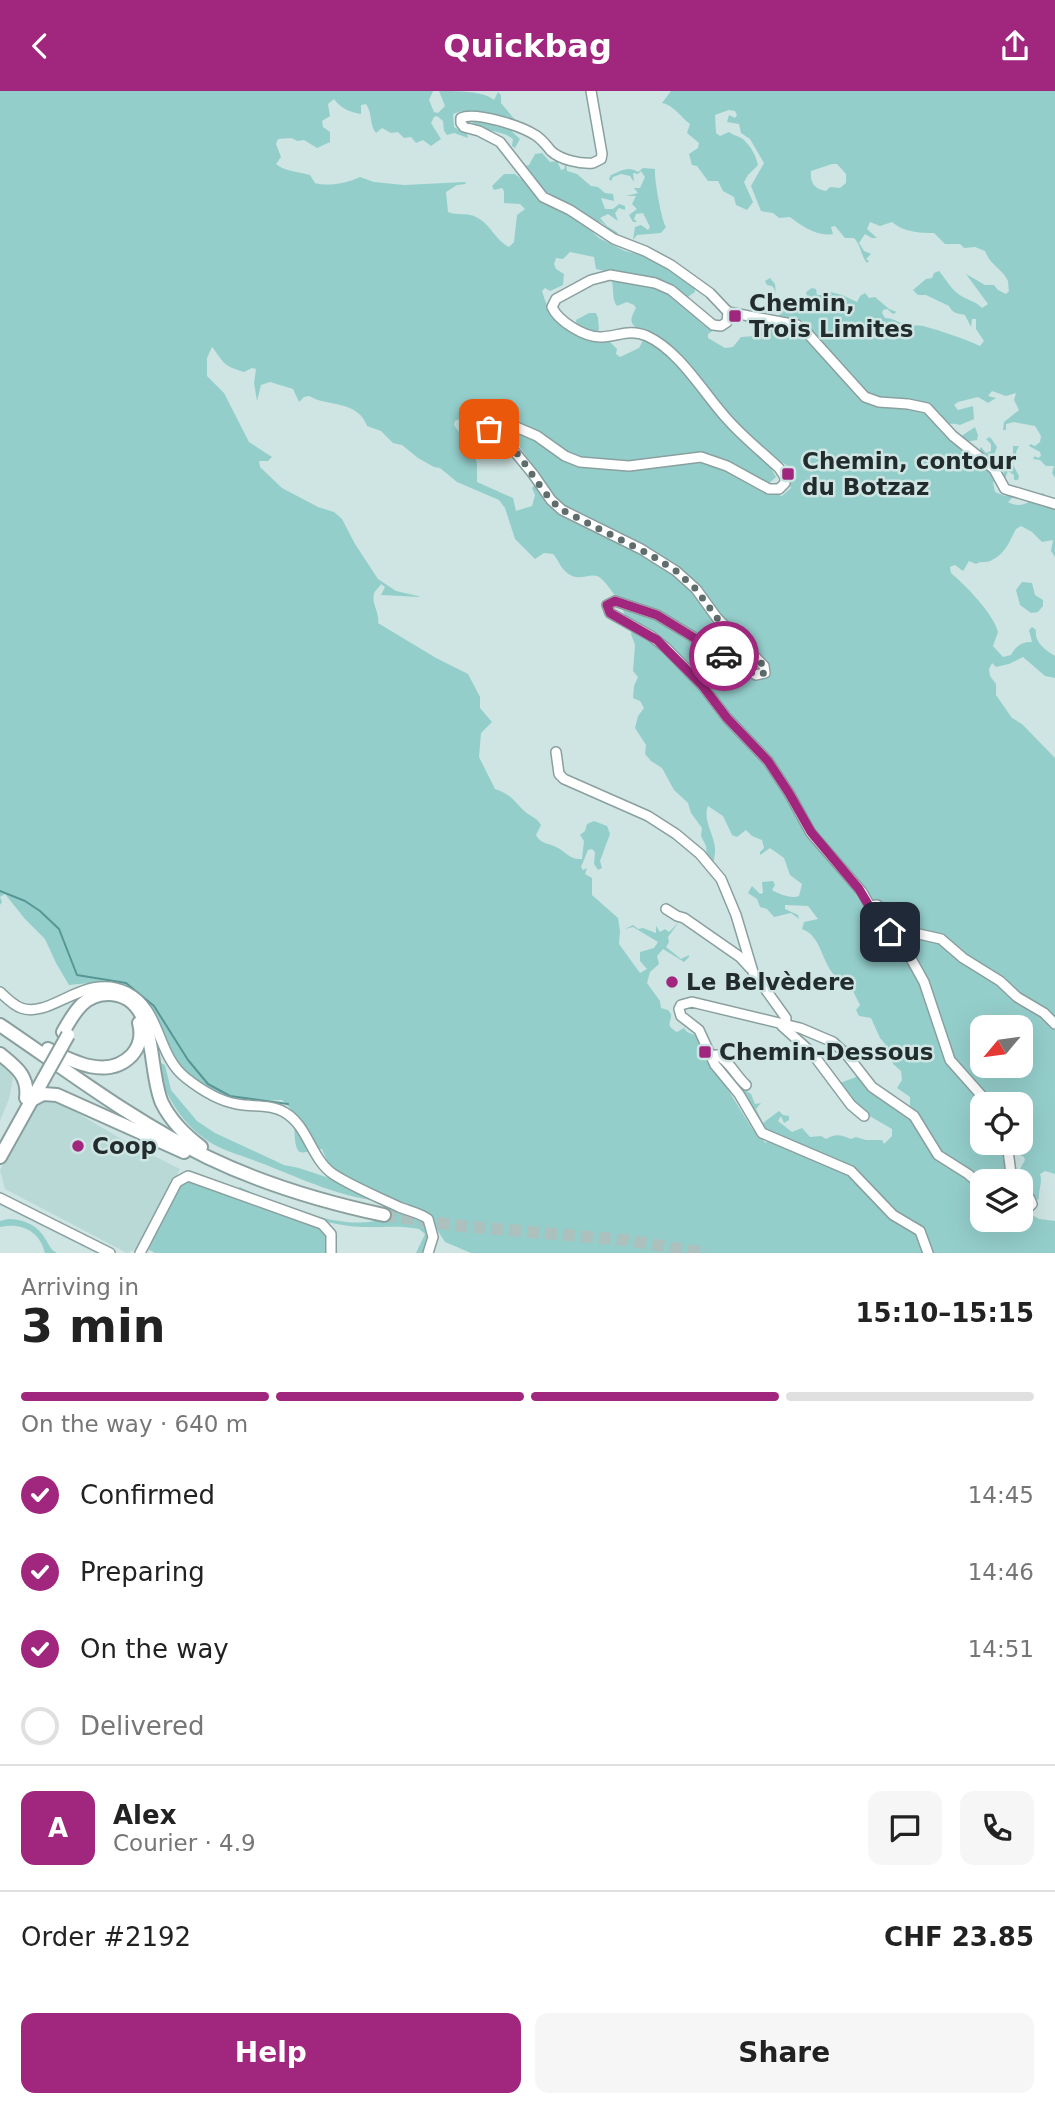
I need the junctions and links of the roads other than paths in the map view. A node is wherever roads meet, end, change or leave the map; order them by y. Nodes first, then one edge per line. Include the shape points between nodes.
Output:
1 (591, 91) edge
2 (728, 312) junction
3 (1055, 504) edge
4 (556, 752) dead end
5 (870, 906) junction
6 (666, 909) dead end
7 (753, 972) junction
8 (0, 992) edge
9 (0, 1017) edge
10 (784, 1024) junction
11 (1055, 1024) edge
12 (0, 1025) edge
13 (65, 1034) junction
14 (42, 1046) junction
15 (0, 1054) edge
16 (711, 1056) junction
17 (746, 1084) dead end
18 (978, 1092) edge
19 (28, 1100) junction
20 (864, 1116) dead end
21 (163, 1132) junction
22 (0, 1144) edge
23 (0, 1157) edge
24 (243, 1173) junction
25 (970, 1176) edge
26 (0, 1190) edge
27 (0, 1198) edge
28 (17, 1205) junction
29 (384, 1215) tunnel mouth
30 (110, 1253) edge
31 (140, 1253) edge
32 (331, 1253) edge
33 (428, 1253) edge
34 (928, 1253) edge

1 - 2 street via 602,150 593,163 562,157 535,135 483,117 465,116 461,123 504,146 540,194 614,239 671,265
2 - 3 street via 797,325 865,397 926,408 994,468 1005,489
2 - 5 street via 727,322 713,325 671,290 610,275 556,299 552,307 562,320 589,335 637,333 665,347 731,423 782,472 785,483 779,489 763,487 727,465 701,457 629,466 580,462 537,436 486,414 479,416 479,421 505,440 562,510 681,575 764,666 765,673 756,675 657,615 615,601 607,605 610,613 663,645 702,685 768,761 811,832
4 - 7 street via 558,773 564,779 648,816 700,854 721,879
5 - 11 street via 880,907 910,932 941,939
5 - 18 street via 919,971 950,1060
6 - 7 street via 740,957
7 - 10 street via 786,1018
8 - 33 street via 16,1006 31,1009 84,990 110,987 125,991 145,1006 164,1051 184,1076 231,1102 286,1108 332,1173 428,1219 433,1237
9 - 14 highway
10 - 16 street via 683,1003 679,1013 699,1030
10 - 20 street
10 - 25 street via 837,1045 872,1087 912,1114 938,1156
12 - 21 highway
13 - 14 highway via 85,1010 106,1000 130,1008 141,1028 135,1051 110,1067 80,1065
13 - 19 highway, bridge
13 - 24 highway via 76,1009 89,999 109,994 132,1002 145,1019 157,1089 170,1117 191,1139
14 - 21 highway
15 - 19 highway via 23,1076
16 - 17 street via 722,1057
16 - 34 street via 762,1133 851,1171 893,1215 920,1230
19 - 22 highway
19 - 23 highway
19 - 24 highway via 57,1095
21 - 24 highway
24 - 29 highway
26 - 28 street
27 - 28 street
28 - 30 street
31 - 32 street via 177,1182 188,1175 324,1226 331,1234

